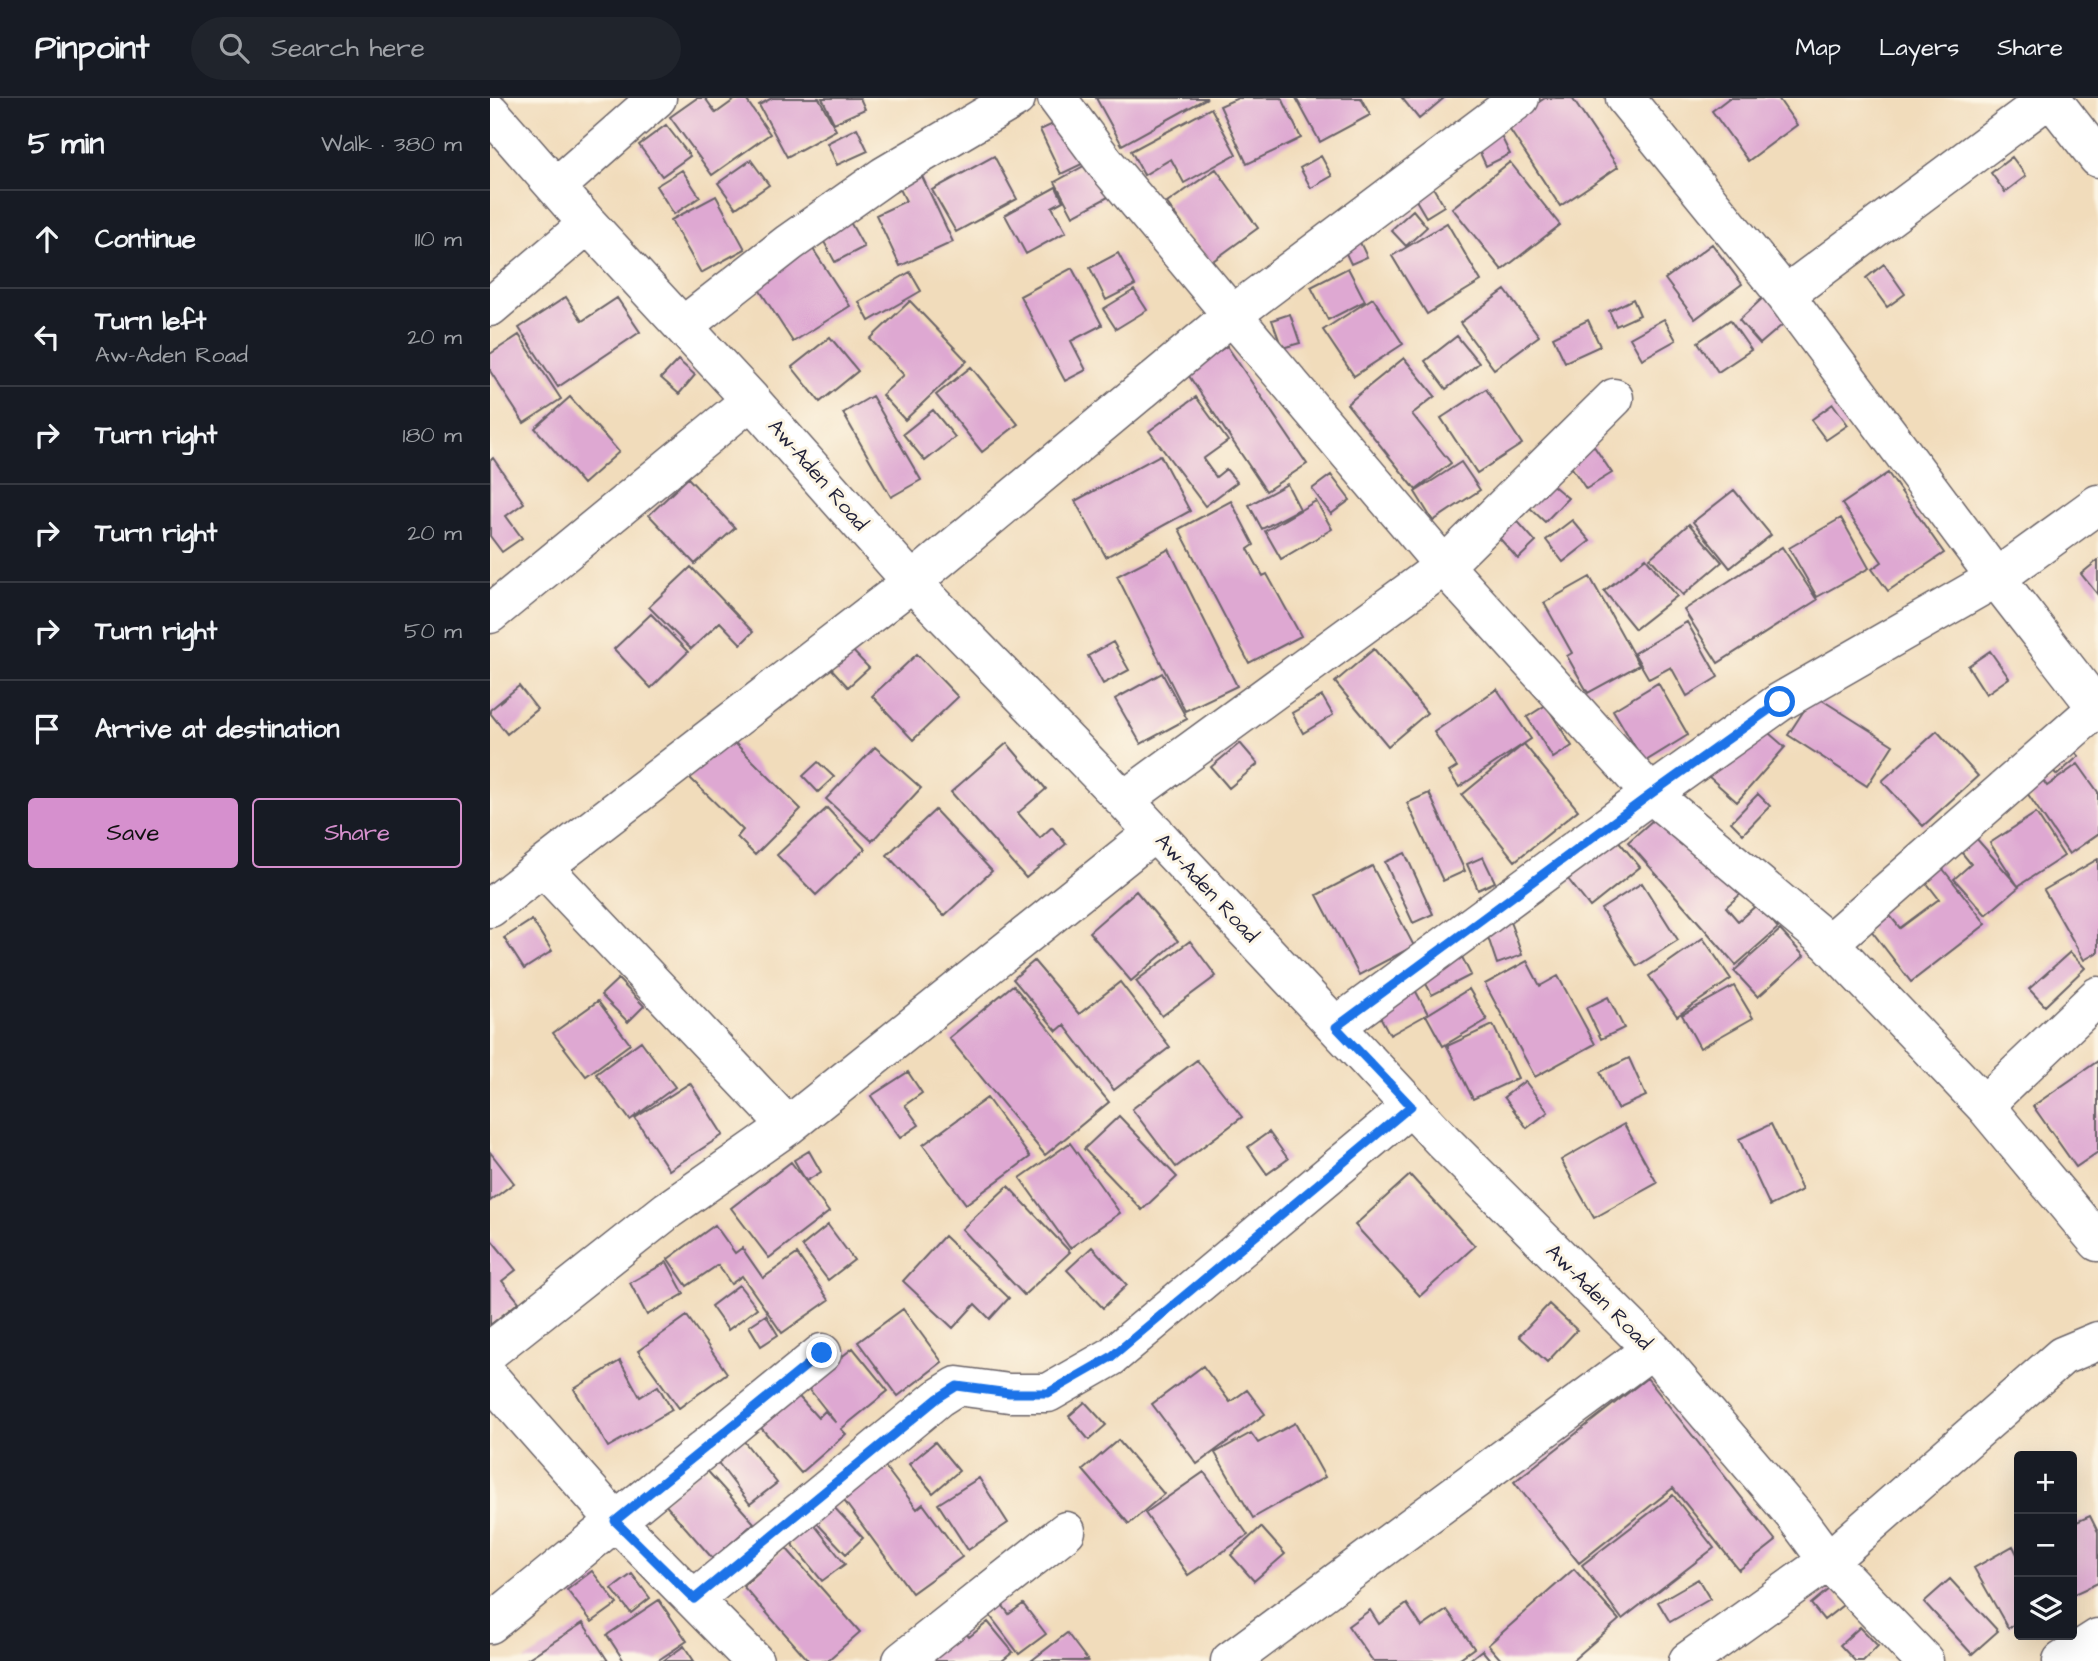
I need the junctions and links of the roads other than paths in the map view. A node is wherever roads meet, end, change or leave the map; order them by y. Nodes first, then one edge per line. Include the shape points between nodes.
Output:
1 (657, 98) edge
2 (1016, 98) edge
3 (1520, 98) edge
4 (1625, 98) edge
5 (2050, 98) edge
6 (1074, 104) edge
7 (490, 112) edge
8 (2098, 158) edge
9 (556, 187) junction
10 (588, 224) junction
11 (1785, 295) junction
12 (490, 307) edge
13 (1231, 316) junction
14 (683, 326) junction
15 (1614, 398) dead end
16 (751, 400) junction
17 (2098, 504) edge
18 (1444, 566) junction
19 (1996, 578) junction
20 (912, 582) junction
21 (490, 614) edge
22 (2097, 708) edge
23 (1651, 794) junction
24 (1124, 800) junction
25 (1154, 832) junction
26 (543, 867) junction
27 (490, 908) edge
28 (1829, 943) junction
29 (2098, 996) edge
30 (1336, 1027) junction
31 (1984, 1105) junction
32 (1411, 1106) junction
33 (789, 1126) junction
34 (2098, 1242) edge
35 (2098, 1341) edge
36 (1652, 1349) junction
37 (490, 1351) edge
38 (822, 1353) dead end
39 (490, 1378) edge
40 (615, 1521) junction
41 (1066, 1531) dead end
42 (1828, 1561) junction
43 (694, 1599) junction
44 (490, 1624) edge
45 (2098, 1638) edge
46 (754, 1661) edge
47 (902, 1661) edge
48 (1230, 1661) edge
49 (1688, 1661) edge
50 (1924, 1661) edge
51 (2062, 1661) edge

1 - 9 street
2 - 14 street via 884,176
3 - 13 street
4 - 11 street
5 - 8 street
5 - 11 street
6 - 13 street via 1106,164
7 - 9 street, Aw-Aden Road
9 - 10 street, Aw-Aden Road
10 - 12 street
10 - 14 street, Aw-Aden Road
11 - 19 street
13 - 18 street
13 - 20 street
14 - 16 street, Aw-Aden Road
15 - 18 street
16 - 20 street, Aw-Aden Road
16 - 21 street
17 - 19 street
18 - 23 street
18 - 24 street
19 - 22 street
19 - 23 street via 1780,702
20 - 24 street, Aw-Aden Road
20 - 26 street
22 - 28 street
23 - 28 street
23 - 30 street
24 - 25 street, Aw-Aden Road
25 - 30 street, Aw-Aden Road
25 - 33 street
26 - 27 street
26 - 33 street
28 - 31 street
29 - 31 street
30 - 32 street, Aw-Aden Road
31 - 34 street
32 - 36 street, Aw-Aden Road
32 - 43 street via 1111,1357 1048,1393 957,1386
33 - 37 street via 668,1210
35 - 42 street via 2062,1356
36 - 42 street, Aw-Aden Road
36 - 48 street
38 - 40 street
39 - 40 street
40 - 43 street
40 - 44 street
41 - 47 street
42 - 49 street
42 - 50 street, Aw-Aden Road
43 - 46 street
45 - 51 street

